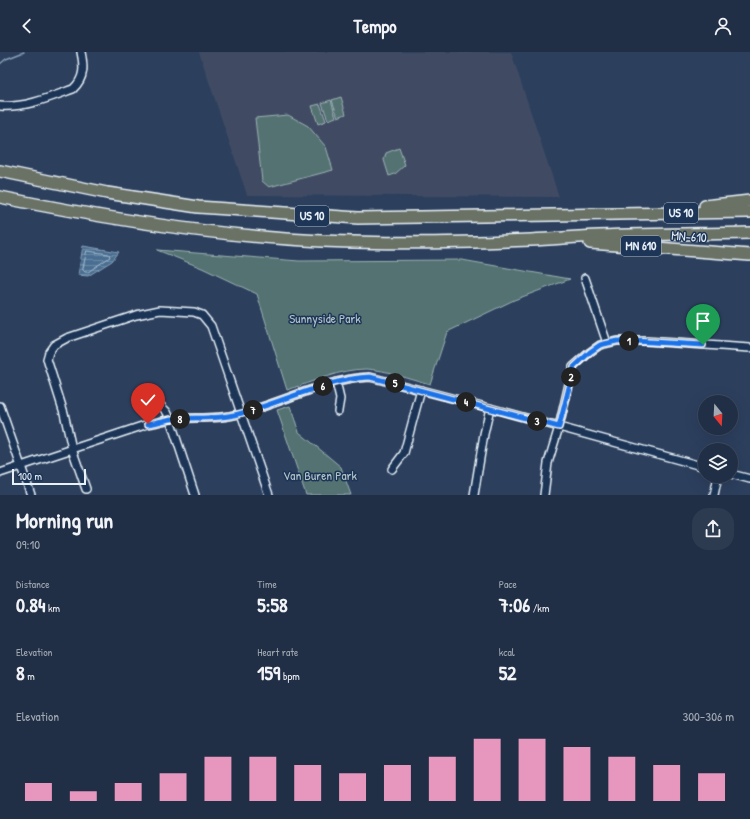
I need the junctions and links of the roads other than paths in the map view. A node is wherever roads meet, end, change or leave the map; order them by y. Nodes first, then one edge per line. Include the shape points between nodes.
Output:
1 (81, 52) edge
2 (3, 106) edge
3 (0, 172) edge
4 (0, 197) edge
5 (750, 201) edge
6 (750, 211) edge
7 (628, 214) junction
8 (750, 233) edge
9 (531, 240) junction
10 (750, 255) edge
11 (585, 278) dead end
12 (607, 343) junction
13 (750, 348) edge
14 (336, 382) junction
15 (421, 390) junction
16 (157, 402) dead end
17 (0, 406) edge
18 (490, 408) junction
19 (338, 411) dead end
20 (241, 414) junction
21 (170, 419) junction
22 (559, 427) junction
23 (72, 449) junction
24 (698, 465) edge
25 (21, 466) junction
26 (392, 469) dead end
27 (0, 473) edge
28 (738, 476) edge
29 (750, 479) edge
30 (717, 483) edge
31 (86, 489) dead end
32 (31, 495) edge
33 (195, 495) edge
34 (269, 495) edge
35 (474, 495) edge
36 (544, 495) edge
37 (714, 495) edge

1 - 2 street via 84,73 74,89 25,104
3 - 7 highway, US 10 via 107,193 251,212 358,218
4 - 9 highway, US 10 via 103,217 252,236 322,241
5 - 7 highway
6 - 7 highway, US 10
8 - 9 highway, US 10
9 - 10 highway, MN-610 / MN 610
11 - 12 street
12 - 13 street via 646,341
12 - 22 street via 590,352 574,367
14 - 15 street via 372,377
14 - 19 street via 340,399
14 - 20 street
15 - 18 street
15 - 26 street via 404,453
16 - 21 street via 168,412
17 - 25 street
18 - 22 street
18 - 35 street
20 - 21 street
20 - 23 street via 213,332 202,315 163,310 136,315 67,338 54,345 49,352 47,359
20 - 34 street
21 - 23 street
21 - 33 street
22 - 24 street
22 - 36 street via 548,463
23 - 25 street
23 - 31 street
25 - 27 street
25 - 32 street
28 - 29 street
30 - 37 street

